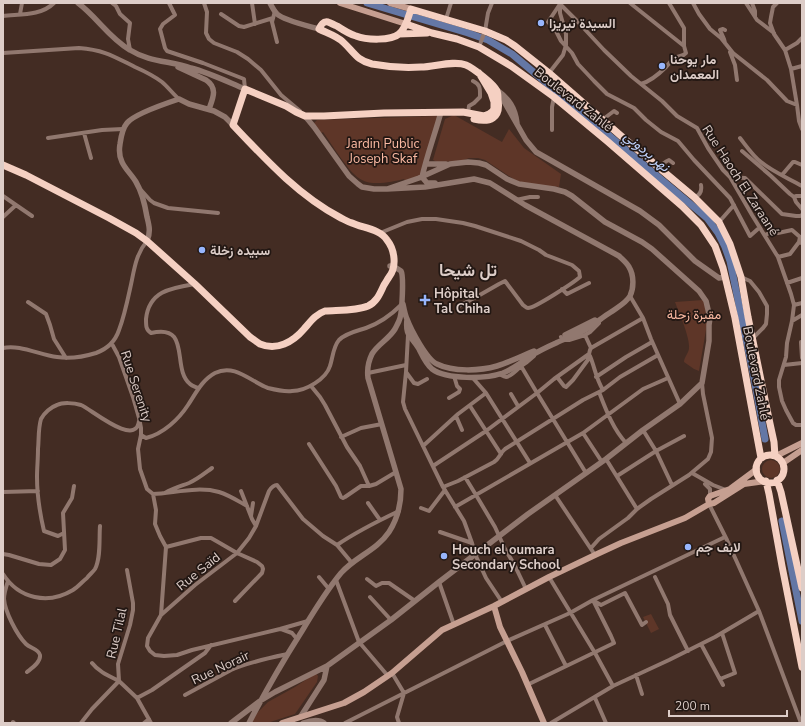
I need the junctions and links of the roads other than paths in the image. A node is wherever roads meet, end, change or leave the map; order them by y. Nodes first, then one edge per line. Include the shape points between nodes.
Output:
1 (22, 3) edge
2 (54, 3) edge
3 (78, 3) edge
4 (112, 3) edge
5 (169, 3) edge
6 (204, 3) edge
7 (252, 3) edge
8 (270, 3) edge
9 (340, 3) edge
10 (390, 3) edge
11 (451, 3) edge
12 (492, 3) edge
13 (630, 3) edge
14 (669, 3) edge
15 (693, 3) edge
16 (746, 3) edge
17 (752, 3) edge
18 (777, 3) edge
19 (560, 4) edge
20 (275, 11) junction
21 (411, 11) junction
22 (20, 14) junction
23 (221, 14) dead end
24 (3, 16) edge
25 (273, 18) junction
26 (755, 18) junction
27 (446, 19) junction
28 (407, 23) junction
29 (255, 24) junction
30 (319, 29) junction
31 (725, 30) dead end
32 (484, 32) junction
33 (432, 33) junction
34 (399, 34) junction
35 (774, 34) junction
36 (802, 38) edge
37 (277, 42) dead end
38 (725, 44) junction
39 (480, 45) junction
40 (566, 45) junction
41 (684, 46) junction
42 (729, 48) junction
43 (130, 50) junction
44 (785, 50) junction
45 (3, 54) edge
46 (170, 64) junction
47 (802, 66) edge
48 (791, 69) junction
49 (549, 73) junction
50 (737, 80) dead end
51 (473, 81) dead end
52 (641, 84) junction
53 (245, 89) junction
54 (495, 94) junction
55 (554, 97) junction
56 (179, 99) junction
57 (797, 105) junction
58 (503, 106) junction
59 (209, 110) junction
60 (800, 111) edge
61 (441, 112) junction
62 (457, 112) junction
63 (468, 113) junction
64 (617, 114) dead end
65 (305, 116) junction
66 (602, 120) junction
67 (517, 123) junction
68 (233, 125) junction
69 (123, 129) junction
70 (802, 129) edge
71 (552, 130) dead end
72 (84, 133) junction
73 (48, 138) dead end
74 (613, 138) junction
75 (740, 138) dead end
76 (742, 151) dead end
77 (91, 158) dead end
78 (426, 163) junction
79 (673, 163) dead end
80 (450, 164) junction
81 (3, 165) edge
82 (802, 165) edge
83 (659, 168) junction
84 (430, 173) junction
85 (782, 175) junction
86 (730, 177) junction
87 (419, 178) junction
88 (454, 182) junction
89 (701, 185) dead end
90 (802, 186) edge
91 (418, 188) junction
92 (387, 189) junction
93 (140, 190) junction
94 (3, 196) edge
95 (693, 196) junction
96 (802, 196) edge
97 (538, 197) dead end
98 (794, 197) junction
99 (516, 200) junction
100 (734, 204) junction
101 (16, 205) junction
102 (682, 206) junction
103 (802, 209) edge
104 (218, 213) dead end
105 (802, 215) edge
106 (32, 216) dead end
107 (3, 217) edge
108 (718, 222) junction
109 (759, 228) junction
110 (380, 233) junction
111 (765, 236) junction
112 (147, 241) junction
113 (800, 242) edge
114 (778, 257) junction
115 (393, 268) junction
116 (725, 277) junction
117 (741, 277) junction
118 (802, 278) edge
119 (589, 283) dead end
120 (787, 283) junction
121 (195, 284) junction
122 (562, 289) junction
123 (630, 296) junction
124 (28, 302) dead end
125 (402, 302) junction
126 (802, 303) edge
127 (794, 305) junction
128 (457, 307) dead end
129 (610, 312) junction
130 (802, 315) edge
131 (643, 318) junction
132 (406, 319) junction
133 (792, 321) junction
134 (583, 330) junction
135 (408, 335) junction
136 (562, 338) junction
137 (753, 338) junction
138 (652, 342) junction
139 (801, 342) edge
140 (112, 344) junction
141 (3, 348) edge
142 (591, 348) junction
143 (535, 354) junction
144 (658, 355) junction
145 (590, 356) junction
146 (66, 358) junction
147 (802, 358) edge
148 (802, 363) edge
149 (406, 365) junction
150 (784, 365) junction
151 (521, 366) junction
152 (434, 367) junction
153 (451, 369) junction
154 (406, 372) junction
155 (368, 374) junction
156 (499, 374) junction
157 (451, 376) junction
158 (557, 376) junction
159 (472, 377) junction
160 (596, 377) junction
161 (668, 378) junction
162 (427, 379) dead end
163 (702, 384) junction
164 (311, 386) junction
165 (198, 388) junction
166 (601, 391) junction
167 (486, 393) junction
168 (537, 393) junction
169 (511, 394) dead end
170 (448, 398) dead end
171 (680, 404) junction
172 (470, 406) junction
173 (518, 406) junction
174 (608, 415) junction
175 (456, 416) junction
176 (139, 418) junction
177 (503, 419) junction
178 (553, 419) junction
179 (382, 424) junction
180 (802, 425) edge
181 (462, 430) dead end
182 (643, 430) junction
183 (486, 431) junction
184 (583, 433) junction
185 (141, 435) junction
186 (684, 436) dead end
187 (342, 437) junction
188 (516, 442) junction
189 (566, 442) junction
190 (626, 443) junction
191 (802, 443) edge
192 (309, 444) dead end
193 (423, 446) junction
194 (656, 451) junction
195 (801, 452) edge
196 (775, 453) junction
197 (501, 454) junction
198 (760, 455) junction
199 (604, 460) junction
200 (530, 463) junction
201 (783, 463) junction
202 (433, 466) junction
203 (212, 468) dead end
204 (756, 469) junction
205 (396, 472) junction
206 (586, 473) junction
207 (690, 474) junction
208 (749, 474) junction
209 (617, 476) junction
210 (465, 477) junction
211 (777, 480) junction
212 (765, 481) junction
213 (748, 483) junction
214 (672, 485) junction
215 (74, 486) dead end
216 (369, 486) junction
217 (714, 486) junction
218 (444, 488) junction
219 (38, 491) junction
220 (240, 491) dead end
221 (726, 491) junction
222 (3, 492) edge
223 (781, 492) junction
224 (710, 493) junction
225 (153, 494) junction
226 (164, 494) junction
227 (769, 494) junction
228 (476, 495) junction
229 (555, 495) junction
230 (253, 503) dead end
231 (368, 503) dead end
232 (709, 504) junction
233 (247, 506) junction
234 (455, 506) junction
235 (421, 508) dead end
236 (637, 509) junction
237 (399, 511) junction
238 (250, 516) junction
239 (380, 520) junction
240 (100, 526) dead end
241 (256, 526) junction
242 (440, 532) dead end
243 (64, 533) junction
244 (499, 535) junction
245 (725, 537) junction
246 (472, 542) junction
247 (336, 545) junction
248 (166, 547) junction
249 (591, 548) junction
250 (236, 553) junction
251 (3, 554) edge
252 (475, 554) junction
253 (595, 554) junction
254 (352, 563) junction
255 (128, 570) dead end
256 (3, 574) edge
257 (319, 576) dead end
258 (548, 577) junction
259 (654, 577) dead end
260 (367, 579) dead end
261 (336, 580) junction
262 (8, 581) junction
263 (439, 582) junction
264 (802, 588) edge
265 (329, 589) junction
266 (526, 589) junction
267 (370, 597) dead end
268 (593, 600) junction
269 (235, 601) dead end
270 (415, 601) junction
271 (502, 602) junction
272 (494, 606) junction
273 (759, 612) junction
274 (570, 613) junction
275 (161, 615) junction
276 (309, 620) junction
277 (391, 620) junction
278 (646, 622) dead end
279 (454, 625) junction
280 (545, 625) junction
281 (280, 629) junction
282 (722, 633) junction
283 (297, 639) junction
284 (507, 641) junction
285 (359, 642) junction
286 (701, 644) junction
287 (211, 645) junction
288 (688, 651) junction
289 (595, 653) junction
290 (288, 654) junction
291 (92, 663) dead end
292 (327, 666) junction
293 (566, 666) junction
294 (802, 667) edge
295 (27, 672) dead end
296 (390, 674) junction
297 (636, 675) junction
298 (720, 679) junction
299 (119, 682) junction
300 (528, 685) junction
301 (723, 685) dead end
302 (613, 686) junction
303 (404, 693) junction
304 (642, 694) dead end
305 (185, 695) dead end
306 (137, 698) junction
307 (595, 698) junction
308 (260, 701) junction
309 (301, 716) junction
310 (150, 721) edge
311 (81, 723) edge
312 (144, 723) edge
313 (231, 723) edge
314 (248, 723) edge
315 (282, 723) edge
316 (303, 723) edge
317 (324, 723) edge
318 (345, 723) edge
319 (399, 723) edge
320 (544, 723) edge
321 (551, 723) edge
322 (606, 723) edge
323 (801, 723) edge

1 - 22 street
2 - 22 street via 42,11
3 - 43 street
4 - 43 street via 130,23
5 - 53 street via 175,15 160,29 167,51 244,79
6 - 65 street via 209,39 248,59 261,70 281,95
7 - 29 street
8 - 20 street
9 - 28 main road, Boulevard Zahlé
10 - 21 main road, Boulevard Zahlé
11 - 27 street
12 - 32 street
13 - 41 street
14 - 41 street via 684,28
15 - 38 street via 698,14
16 - 26 street
17 - 26 street
18 - 35 street via 773,7 770,23
19 - 40 street
19 - 40 street via 548,22
19 - 52 street, Rue Haoch El Zaraané
20 - 25 street
20 - 30 street via 282,17
21 - 27 highway, Boulevard Zahlé
21 - 28 highway
22 - 24 street
23 - 29 street via 241,27
25 - 29 street
25 - 37 street via 272,26
26 - 35 street
27 - 32 highway, Boulevard Zahlé
28 - 33 highway, Boulevard Zahlé
28 - 34 highway
30 - 34 highway via 322,24 329,22 360,38 379,40
30 - 54 highway via 343,42 356,56 372,64 406,68 466,65 479,73
31 - 38 street via 720,30
32 - 39 street
32 - 49 highway, Boulevard Zahlé via 506,40
33 - 34 highway
33 - 39 highway, Boulevard Zahlé
35 - 44 street
36 - 44 street
38 - 42 street
39 - 55 highway, Boulevard Zahlé
40 - 49 street via 563,55
40 - 100 street via 578,64 606,92 634,108 653,126 678,141
41 - 52 street via 685,55 674,58 649,82
42 - 50 street via 734,59
42 - 57 street via 767,80 787,101
43 - 46 street
44 - 48 street
45 - 56 street via 79,48 109,53 153,76
46 - 53 street via 192,68
46 - 59 street via 210,82 213,97
47 - 48 street
48 - 57 street
49 - 66 highway, Boulevard Zahlé
51 - 63 street via 478,83 480,96 469,106
52 - 86 street, Rue Haoch El Zaraané via 677,116 697,128 708,148
53 - 65 highway
53 - 68 highway
54 - 58 highway
54 - 63 highway via 494,108 489,114 484,116
54 - 67 street via 503,94 512,105
55 - 71 street
55 - 74 highway, Boulevard Zahlé
56 - 59 street
56 - 69 street via 137,116
57 - 60 street
58 - 62 highway via 487,121 476,120
58 - 67 street
59 - 68 street via 220,114
60 - 70 street via 799,121
61 - 62 highway
61 - 65 highway
61 - 78 street
62 - 63 highway
64 - 66 street via 614,111
65 - 92 street via 353,181 362,187
66 - 74 highway, Boulevard Zahlé
67 - 116 street via 536,152 640,211 659,225 695,261 719,278
68 - 110 highway via 254,148 310,199 353,224
69 - 72 street
69 - 93 street via 120,158
72 - 73 street
72 - 77 street
74 - 83 highway, Boulevard Zahlé
74 - 102 highway, Boulevard Zahlé
75 - 85 street via 761,162
76 - 98 street
78 - 80 street
78 - 84 street
78 - 87 street
79 - 83 street via 669,160
80 - 84 street
80 - 163 street via 479,163 512,182 565,192 605,222 652,249 699,291 706,301 710,318
81 - 112 highway via 109,218
82 - 85 street via 793,162
83 - 95 highway, Boulevard Zahlé
84 - 87 street
85 - 90 street
86 - 105 street via 745,178 782,214
86 - 109 street, Rue Haoch El Zaraané
87 - 88 street via 429,183
87 - 91 street
87 - 92 street
88 - 91 street
88 - 99 street via 474,180 490,183
89 - 95 street via 698,196
91 - 92 street
93 - 104 street via 154,203 168,208
93 - 112 street via 150,233
94 - 101 street
95 - 102 highway
95 - 108 highway, Boulevard Zahlé
96 - 98 street
97 - 99 street
98 - 103 street
99 - 123 street via 623,260 629,266 632,278
100 - 108 street
100 - 109 street via 750,236
101 - 106 street
101 - 107 street
102 - 116 highway, Boulevard Zahlé via 701,225 715,246
108 - 117 highway, Boulevard Zahlé via 730,244
109 - 111 street, Rue Haoch El Zaraané
110 - 115 highway via 387,239 392,252
110 - 122 street via 422,219 475,226 521,241 546,255 572,265 579,271 580,277
111 - 113 street via 774,230 778,233 792,230 800,237
111 - 114 street, Rue Haoch El Zaraané
112 - 121 highway
112 - 140 street via 138,254 125,314
113 - 114 street via 790,254
114 - 120 street, Rue Haoch El Zaraané
115 - 121 highway via 377,299 368,306 321,312 296,337 274,347 260,343 250,336
115 - 125 street via 402,275
116 - 198 highway, Boulevard Zahlé
117 - 137 highway, Boulevard Zahlé
117 - 137 street via 750,281 767,306 766,324
118 - 120 street
119 - 122 street via 567,294
120 - 127 street, Rue Haoch El Zaraané
121 - 165 street via 171,288 157,296 148,310 146,327 151,333 171,334 177,341 182,371 190,384
122 - 128 street via 537,305 526,308 505,281
123 - 129 street
123 - 131 street
124 - 146 street via 46,314 54,338
125 - 132 street
125 - 155 street via 398,323 372,354
125 - 164 street, Rue Serenity via 384,320 340,340 334,348 328,372
126 - 127 street
127 - 133 street
129 - 134 street
129 - 134 street via 592,330
130 - 133 street
131 - 138 street
131 - 142 street
132 - 135 street
132 - 152 street
133 - 150 street
134 - 136 street
134 - 142 street
135 - 149 street
135 - 152 street via 425,361
136 - 143 street
136 - 153 street via 497,366
137 - 196 highway, Boulevard Zahlé
138 - 144 street
138 - 160 street
139 - 147 street
140 - 146 street via 90,355
140 - 176 street, Rue Serenity via 119,357
141 - 146 street via 14,347
142 - 145 street
143 - 151 street
143 - 156 street via 514,368
144 - 161 street
144 - 166 street
145 - 158 street
145 - 158 street via 568,386 564,386
145 - 160 street
148 - 150 street
149 - 154 street
149 - 155 street
150 - 180 street via 779,383 782,400 792,423
151 - 156 street via 506,377
151 - 168 street
152 - 153 street
152 - 157 street via 440,373
153 - 157 street
154 - 162 street via 414,384
154 - 193 street via 403,402
155 - 179 street
156 - 159 street
157 - 159 street
157 - 170 street via 460,389
158 - 168 street
159 - 167 street
160 - 166 street
161 - 171 street
161 - 174 street via 643,389
163 - 171 street
163 - 207 street via 712,438 711,452 708,459
164 - 165 street, Rue Serenity via 292,392 280,391 227,370 214,374
164 - 187 street via 325,405
165 - 185 street, Rue Serenity via 188,406 173,422 154,436 146,438
166 - 174 street
166 - 178 street
167 - 172 street
167 - 177 street
168 - 173 street
168 - 178 street
169 - 173 street
171 - 182 street
172 - 175 street
172 - 183 street
173 - 177 street
174 - 184 street
174 - 190 street via 619,436
175 - 181 street
175 - 193 street
176 - 185 street, Rue Serenity
176 - 219 street via 137,427 130,430 121,429 80,405 58,404 51,408 45,413 39,427
177 - 183 street
177 - 188 street
178 - 188 street
178 - 189 street
179 - 187 street via 361,428
179 - 205 street
182 - 190 street
182 - 194 street
183 - 197 street
183 - 202 street
184 - 189 street
184 - 199 street
185 - 225 street, Rue Serenity via 138,449 140,470 147,489
186 - 194 street
187 - 216 street
188 - 197 street
188 - 200 street
189 - 200 street
189 - 206 street
190 - 199 street
191 - 196 main road
192 - 216 street via 343,498 361,486
193 - 202 street
194 - 209 street
194 - 214 street
195 - 201 main road
196 - 198 highway
196 - 201 highway
197 - 210 street via 498,460
198 - 204 highway
199 - 206 street
199 - 209 street
200 - 228 street
201 - 211 highway via 782,476
202 - 218 street
203 - 226 street via 189,483
204 - 208 main road
204 - 212 highway via 760,478
205 - 216 street
205 - 237 street via 401,489
206 - 229 street
207 - 214 street
207 - 217 street
207 - 224 street via 708,486
208 - 213 main road via 752,481
208 - 221 main road
209 - 236 street
210 - 218 street
210 - 228 street
211 - 212 highway
211 - 223 highway
212 - 213 main road
212 - 227 highway
213 - 232 main road
214 - 236 street
215 - 243 street via 72,498 63,513
217 - 221 street
217 - 224 street
218 - 234 street
218 - 235 street via 429,511
219 - 222 street
219 - 243 street via 44,531 58,536
220 - 233 street
221 - 224 main road
223 - 227 highway via 775,490
223 - 264 highway
224 - 232 main road
225 - 226 street
225 - 248 street, Rue Serenity via 155,524
226 - 233 street via 206,490 219,492
227 - 294 highway
228 - 234 street
228 - 244 street
229 - 244 street
229 - 249 street
230 - 238 street
231 - 239 street
232 - 245 street
232 - 253 main road via 685,518
233 - 238 street
234 - 246 street
236 - 249 street
237 - 239 street
237 - 254 street via 382,541
238 - 241 street
239 - 247 street
240 - 262 street via 97,565 72,590 54,597 34,598
241 - 247 street, Rue Saïd via 271,487 277,485 303,519
241 - 250 street, Rue Saïd
242 - 246 street
243 - 251 street via 65,550 60,559 51,565
244 - 252 street
244 - 266 street
245 - 268 street
245 - 273 street
246 - 252 street
247 - 254 street, Rue Saïd
248 - 250 street via 211,538
248 - 275 street
249 - 253 street
250 - 269 street via 258,562 263,569
250 - 275 street, Rue Saïd
252 - 263 street
252 - 271 street via 486,578
253 - 258 main road
254 - 261 street
255 - 299 street, Rue Tilal via 133,610 118,664
256 - 262 street
257 - 265 street
258 - 266 main road
258 - 274 street
259 - 288 street
260 - 270 street via 376,586 389,583
261 - 265 street
261 - 285 street
262 - 295 street via 4,601 8,615 26,644 40,655 39,660
263 - 270 street
263 - 279 street
265 - 276 street
266 - 271 main road
267 - 277 street
268 - 274 street
268 - 278 street via 601,605 625,593 642,625
268 - 289 street via 614,643
270 - 277 street
271 - 272 main road
272 - 279 main road
272 - 284 main road
273 - 282 street
273 - 323 street
274 - 280 street
274 - 289 street
275 - 287 street, Rue Saïd via 148,638 147,646 155,655 177,655
276 - 281 street, Rue Saïd
276 - 283 street
277 - 285 street
279 - 296 main road via 442,630
280 - 284 street
280 - 293 street
281 - 283 street
281 - 287 street, Rue Saïd
282 - 286 street
282 - 298 street via 735,673
283 - 290 street
284 - 300 main road
284 - 303 street
285 - 292 street
285 - 296 street
286 - 288 street
286 - 298 street
287 - 306 street via 205,653
288 - 297 street
289 - 293 street
289 - 302 street
290 - 305 street, Rue Norair via 242,666
290 - 308 street
291 - 299 street
292 - 308 street
292 - 309 street via 324,680
293 - 300 street
296 - 303 street
296 - 309 main road via 344,703
297 - 302 street
297 - 304 street
298 - 301 street
299 - 306 street
299 - 311 street
300 - 320 main road
302 - 307 street
303 - 318 street
303 - 319 street via 397,717
306 - 310 street
307 - 321 street
307 - 322 street
308 - 313 street
308 - 314 street
309 - 315 main road
310 - 312 street
316 - 317 street

